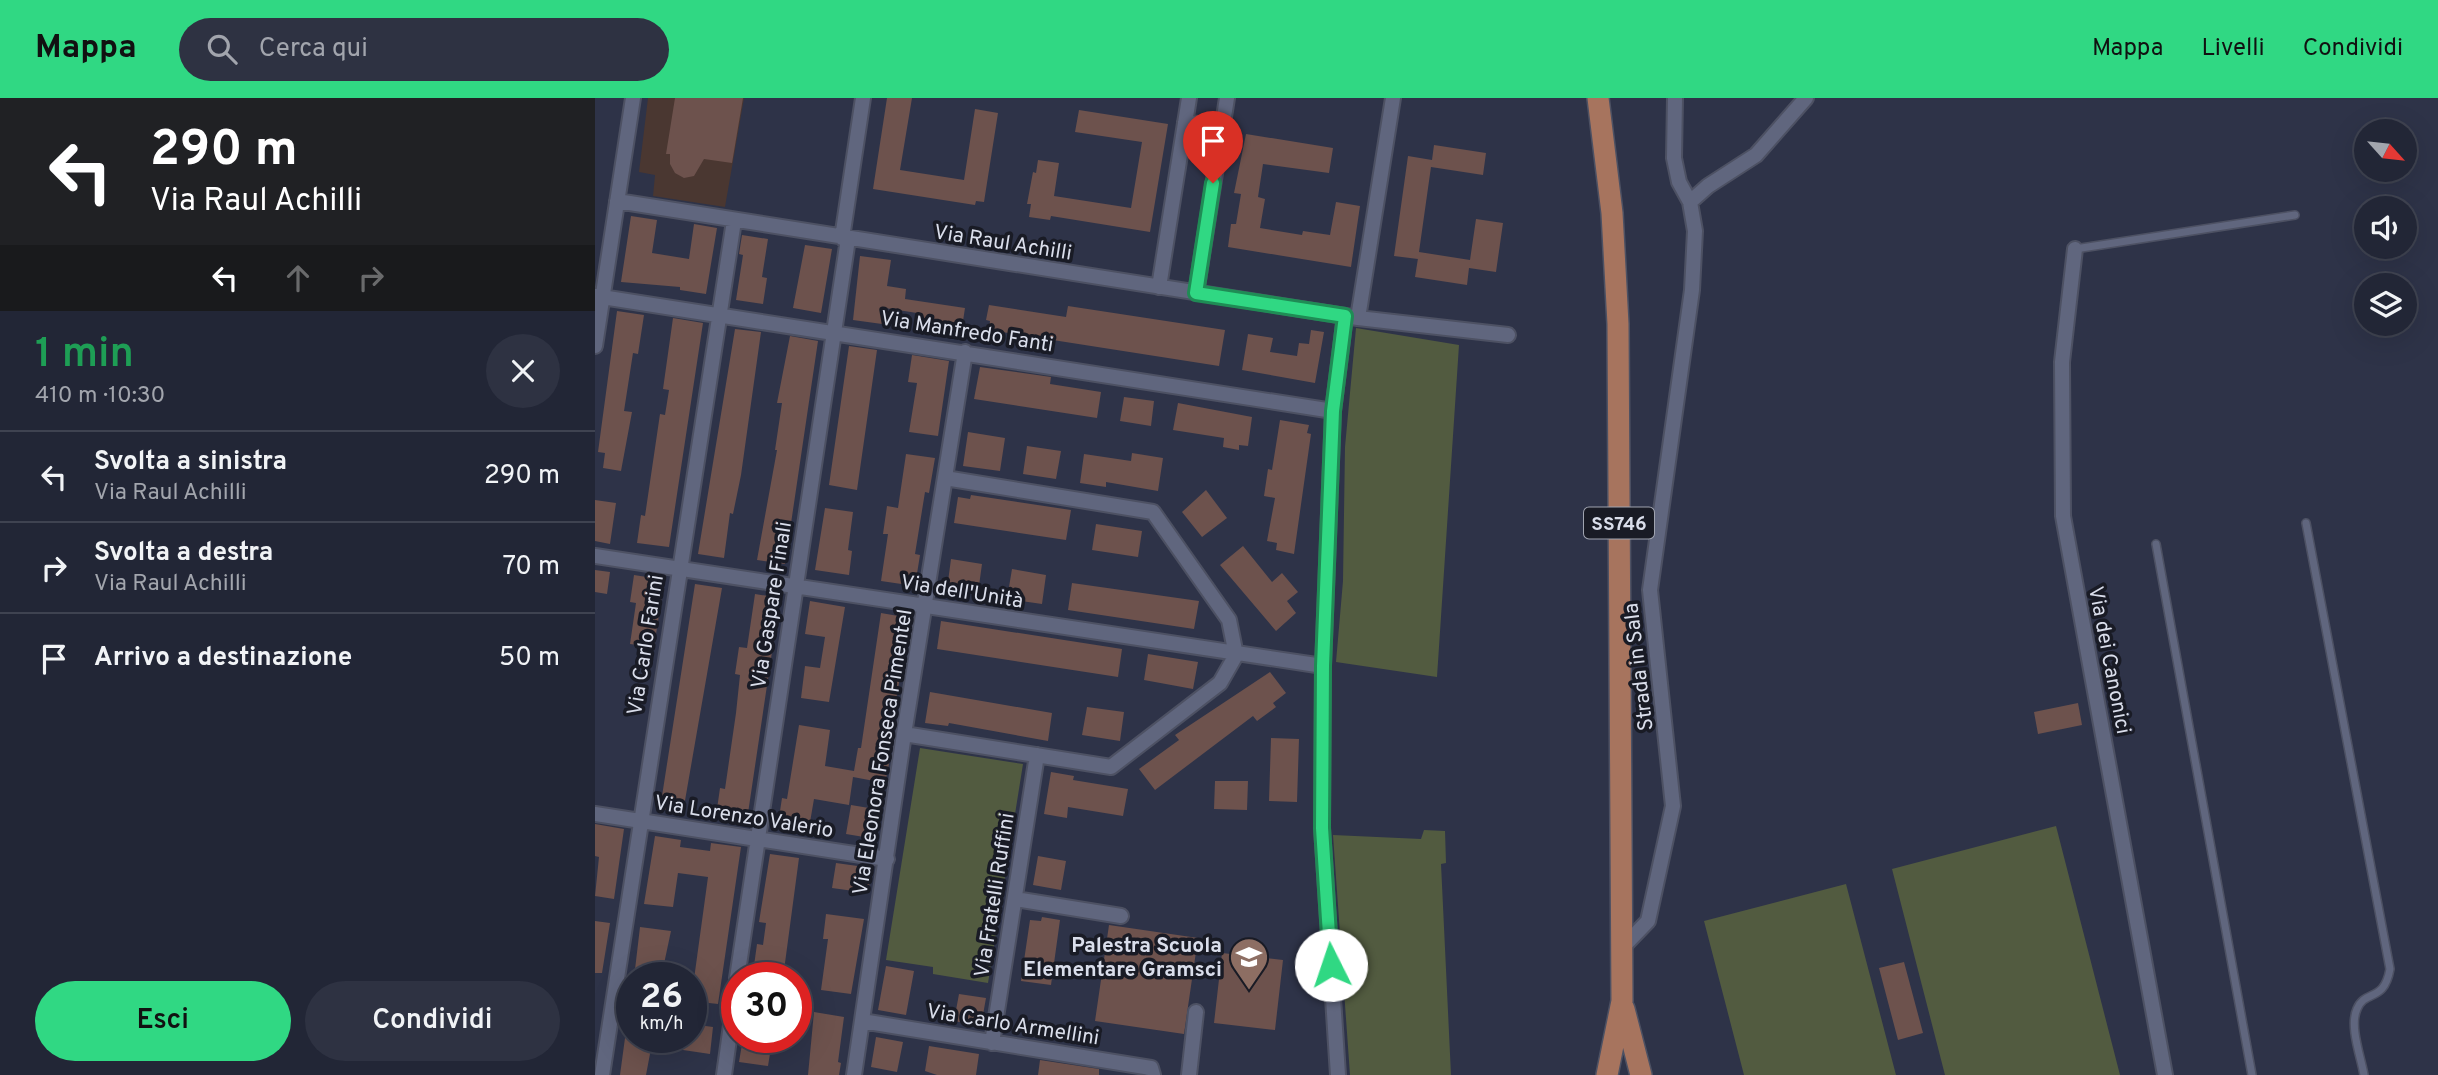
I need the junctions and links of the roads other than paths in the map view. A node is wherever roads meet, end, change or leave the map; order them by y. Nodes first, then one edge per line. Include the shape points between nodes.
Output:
1 (633, 98) edge
2 (863, 98) edge
3 (1189, 98) edge
4 (1227, 98) edge
5 (1393, 98) edge
6 (1598, 98) edge
7 (1675, 98) edge
8 (1805, 98) edge
9 (1185, 122) junction
10 (1222, 128) junction
11 (617, 201) junction
12 (1690, 202) junction
13 (2295, 215) dead end
14 (734, 221) junction
15 (845, 238) junction
16 (2075, 249) joint
17 (1159, 287) junction
18 (1196, 293) junction
19 (599, 296) edge
20 (720, 314) junction
21 (1352, 317) junction
22 (835, 332) junction
23 (1508, 335) dead end
24 (595, 346) edge
25 (965, 352) junction
26 (1333, 411) junction
27 (945, 478) junction
28 (2306, 523) dead end
29 (2156, 544) dead end
30 (595, 556) edge
31 (678, 568) junction
32 (795, 586) junction
33 (925, 607) junction
34 (1236, 655) junction
35 (1323, 666) junction
36 (904, 734) junction
37 (1037, 755) junction
38 (595, 814) edge
39 (639, 821) junction
40 (756, 838) junction
41 (887, 859) junction
42 (1015, 899) junction
43 (1121, 916) dead end
44 (1622, 948) junction
45 (739, 962) edge
46 (1622, 1001) junction
47 (1196, 1012) dead end
48 (862, 1021) junction
49 (992, 1043) junction
50 (727, 1053) edge
51 (602, 1075) edge
52 (724, 1075) edge
53 (854, 1075) edge
54 (1153, 1075) edge
55 (1189, 1075) edge
56 (1338, 1075) edge
57 (1607, 1075) edge
58 (1641, 1075) edge
59 (2165, 1075) edge
60 (2252, 1075) edge
61 (2364, 1075) edge

1 - 11 street
2 - 15 street
3 - 9 street
4 - 10 street
5 - 21 street
6 - 44 main road, SS746 via 1612,213 1618,324
7 - 12 street, Strada in Sala via 1674,158 1679,182
8 - 12 street via 1756,155
9 - 10 street
9 - 17 street
10 - 18 street
11 - 14 street, Via Raul Achilli
11 - 19 street
12 - 44 street, Strada in Sala via 1695,231 1689,332 1650,590 1673,806 1648,921
13 - 16 lane
14 - 15 street, Via Raul Achilli
14 - 20 street, Via Carlo Farini
15 - 17 street, Via Raul Achilli
15 - 22 street, Via Gaspare Finali
16 - 59 street, Via dei Canonici via 2062,362 2063,516
17 - 18 street, Via Raul Achilli
18 - 21 street, Via Raul Achilli
19 - 20 street, Via Manfredo Fanti
19 - 24 street
20 - 22 street, Via Manfredo Fanti
20 - 31 street, Via Carlo Farini
21 - 23 street, Via Raul Achilli
21 - 26 street
22 - 25 street, Via Manfredo Fanti
22 - 32 street, Via Gaspare Finali
25 - 26 street, Via Manfredo Fanti
25 - 27 street, Via Eleonora Fonseca Pimentel
26 - 35 street
27 - 33 street, Via Eleonora Fonseca Pimentel
27 - 34 street via 1153,512 1229,620
28 - 61 lane via 2390,969 2379,993 2363,1000 2357,1010
29 - 60 lane
30 - 31 street, Via dell'Unità
31 - 32 street, Via dell'Unità
31 - 39 street, Via Carlo Farini
32 - 33 street, Via dell'Unità
32 - 40 street, Via Gaspare Finali
33 - 34 street, Via dell'Unità
33 - 36 street, Via Eleonora Fonseca Pimentel
34 - 35 street, Via dell'Unità
34 - 37 street via 1220,683 1111,767
35 - 56 street via 1322,828
36 - 37 street
36 - 41 street, Via Eleonora Fonseca Pimentel
37 - 42 street, Via Fratelli Ruffini
38 - 39 street, Via Lorenzo Valerio
39 - 40 street, Via Lorenzo Valerio
39 - 51 street, Via Carlo Farini
40 - 41 street, Via Lorenzo Valerio
40 - 45 street, Via Gaspare Finali
41 - 48 street, Via Eleonora Fonseca Pimentel
42 - 43 street
42 - 49 street, Via Fratelli Ruffini
44 - 46 main road, SS746
46 - 57 main road, SS746
46 - 58 main road, SS746
47 - 55 street
48 - 49 street, Via Carlo Armellini
48 - 53 street, Via Eleonora Fonseca Pimentel
49 - 54 street, Via Carlo Armellini via 1151,1068
50 - 52 street, Via Gaspare Finali

